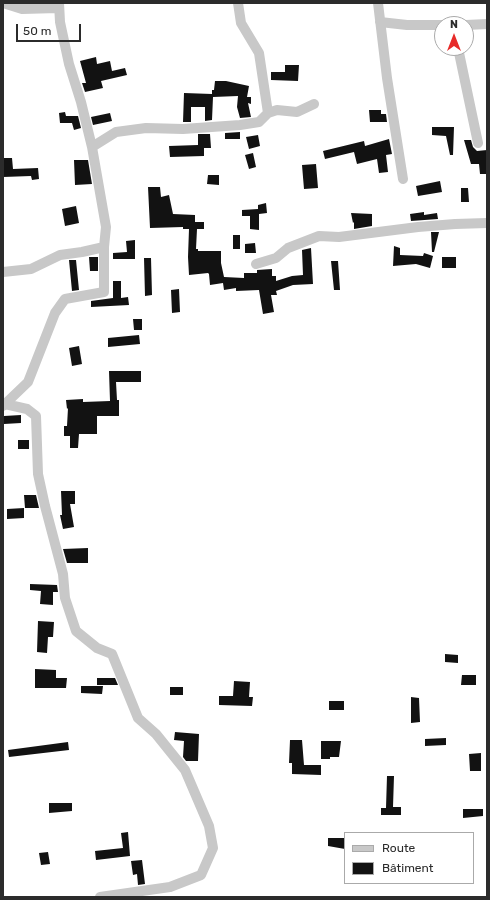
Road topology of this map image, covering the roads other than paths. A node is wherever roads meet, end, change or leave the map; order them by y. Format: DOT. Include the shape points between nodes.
graph roads {
  1 [pos="3,3"];
  2 [pos="238,3"];
  3 [pos="378,3"];
  4 [pos="59,6"];
  5 [pos="380,22"];
  6 [pos="487,24"];
  7 [pos="474,25"];
  8 [pos="434,26"];
  9 [pos="460,56"];
  10 [pos="314,104"];
  11 [pos="268,113"];
  12 [pos="478,142"];
  13 [pos="92,147"];
  14 [pos="404,179"];
  15 [pos="487,223"];
  16 [pos="104,247"];
  17 [pos="256,264"];
  18 [pos="3,272"];
  19 [pos="4,405"];
  20 [pos="100,897"];
  1 -- 4 [label="street" via="22,9"];
  2 -- 11 [label="street" via="241,23 259,53"];
  3 -- 5 [label="street"];
  4 -- 13 [label="street" via="69,64"];
  5 -- 8 [label="street"];
  5 -- 14 [label="street"];
  6 -- 7 [label="street"];
  9 -- 12 [label="street"];
  10 -- 11 [label="street" via="297,112 277,110"];
  11 -- 13 [label="street" via="259,122 240,125 183,129 146,128 116,132"];
  13 -- 16 [label="street" via="106,227"];
  15 -- 17 [label="street" via="418,227 339,237 319,236 288,248 276,258"];
  16 -- 18 [label="street" via="60,255 31,269"];
  16 -- 19 [label="street" via="104,292 65,299 55,313 28,382"];
  19 -- 20 [label="street" via="27,409 36,416 38,474 63,574 65,598 76,632 97,648 112,654 138,718 156,734 185,770 209,826 213,848 201,875 170,887"];
}
